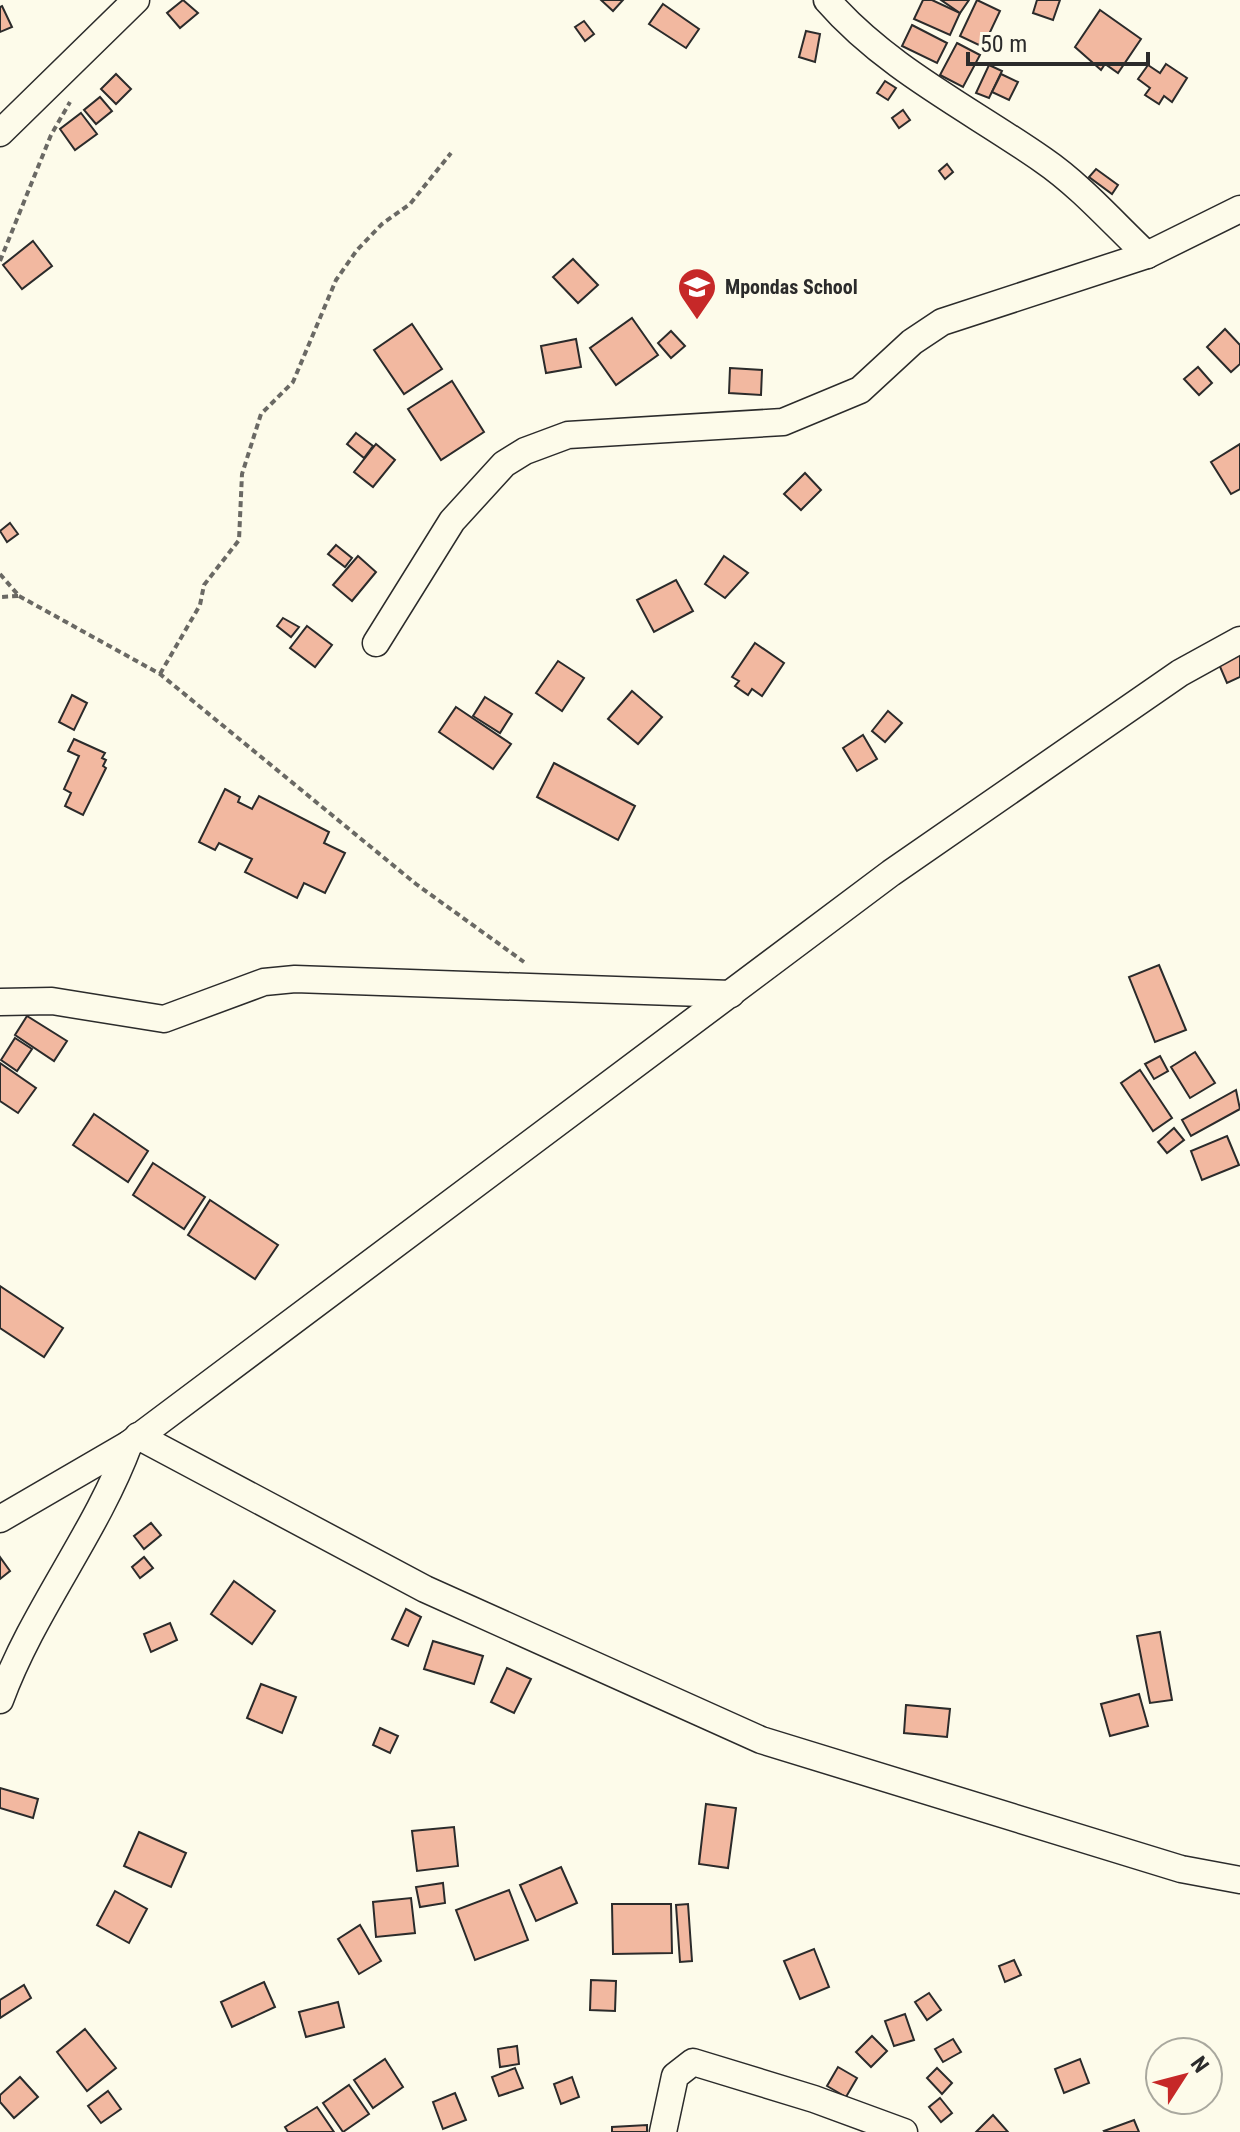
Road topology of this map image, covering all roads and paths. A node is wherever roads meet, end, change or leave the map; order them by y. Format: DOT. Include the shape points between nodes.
graph roads {
  1 [pos="136,0"];
  2 [pos="827,0"];
  3 [pos="76,93"];
  4 [pos="0,133"];
  5 [pos="451,153"];
  6 [pos="1240,209"];
  7 [pos="1147,255"];
  8 [pos="0,261"];
  9 [pos="0,574"];
  10 [pos="19,596"];
  11 [pos="0,597"];
  12 [pos="1240,640"];
  13 [pos="376,643"];
  14 [pos="160,674"];
  15 [pos="560,988"];
  16 [pos="731,994"];
  17 [pos="0,1002"];
  18 [pos="133,1440"];
  19 [pos="0,1519"];
  20 [pos="0,1700"];
  21 [pos="1240,1880"];
  22 [pos="663,2132"];
  23 [pos="904,2132"];
  1 -- 4 [label="street"];
  2 -- 7 [label="street" via="920,80 1046,162"];
  3 -- 8 [label="path" via="51,135"];
  5 -- 14 [label="path" via="410,204 357,250 336,280 293,382 261,414 242,474 239,540 204,585 200,605"];
  6 -- 7 [label="street"];
  7 -- 13 [label="street" via="942,322 860,390 783,422 568,435 525,451 504,464 452,521"];
  9 -- 10 [label="path"];
  10 -- 11 [label="path"];
  10 -- 14 [label="path"];
  12 -- 16 [label="street" via="1180,673 891,873"];
  14 -- 15 [label="path" via="416,884"];
  15 -- 16 [label="street"];
  15 -- 17 [label="street" via="295,979 264,982 164,1019 52,1001"];
  16 -- 18 [label="street"];
  18 -- 19 [label="street"];
  18 -- 20 [label="street"];
  18 -- 21 [label="street" via="425,1589 761,1740 1181,1869"];
  22 -- 23 [label="street" via="675,2076 693,2062"];
}
